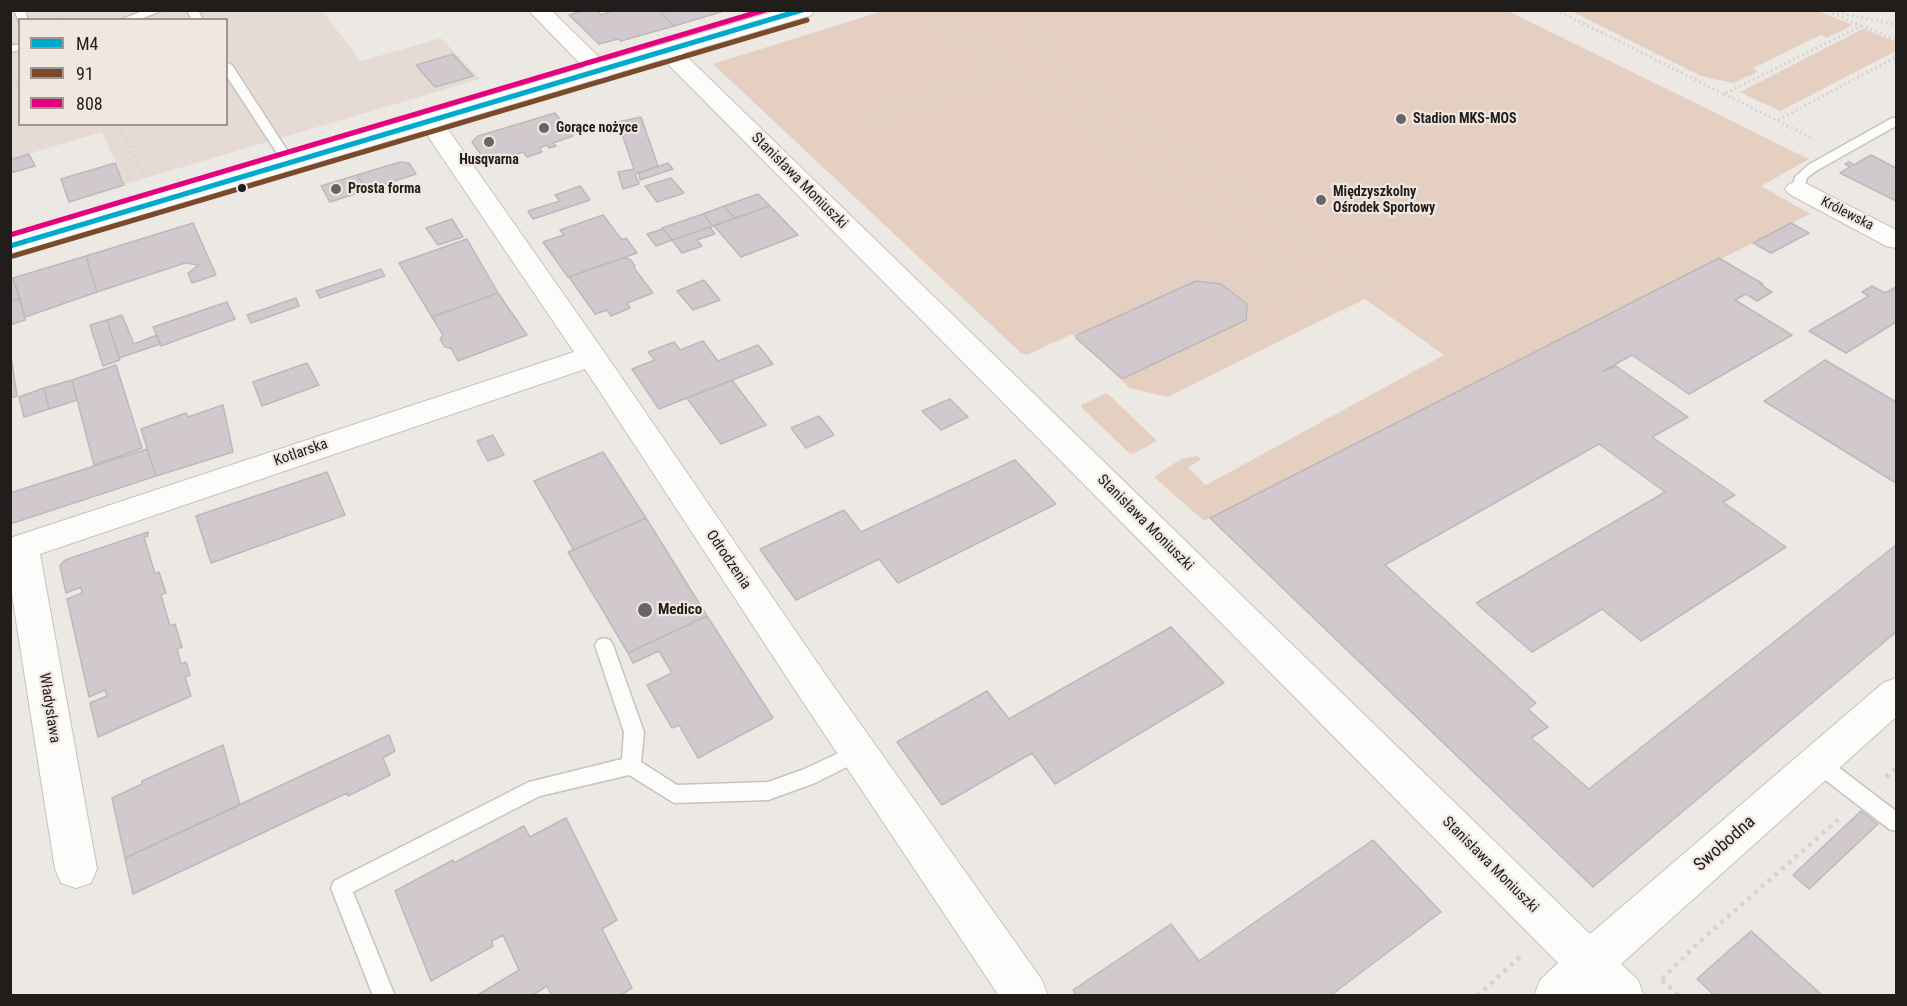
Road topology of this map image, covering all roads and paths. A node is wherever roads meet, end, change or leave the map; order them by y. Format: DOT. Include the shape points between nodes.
graph roads {
  1 [pos="159,10"];
  2 [pos="538,10"];
  3 [pos="804,10"];
  4 [pos="1034,10"];
  5 [pos="1556,10"];
  6 [pos="1827,10"];
  7 [pos="132,18"];
  8 [pos="942,21"];
  9 [pos="1861,26"];
  10 [pos="1896,26"];
  11 [pos="1896,40"];
  12 [pos="668,51"];
  13 [pos="1896,57"];
  14 [pos="228,68"];
  15 [pos="1013,70"];
  16 [pos="10,71"];
  17 [pos="601,72"];
  18 [pos="18,88"];
  19 [pos="1724,94"];
  20 [pos="867,118"];
  21 [pos="1777,120"];
  22 [pos="1896,121"];
  23 [pos="431,123"];
  24 [pos="119,126"];
  25 [pos="1840,153"];
  26 [pos="290,164"];
  27 [pos="149,185"];
  28 [pos="1798,189"];
  29 [pos="1896,240"];
  30 [pos="10,246"];
  31 [pos="1291,268"];
  32 [pos="1243,291"];
  33 [pos="1253,299"];
  34 [pos="1138,303"];
  35 [pos="1340,303"];
  36 [pos="1196,355"];
  37 [pos="592,356"];
  38 [pos="16,549"];
  39 [pos="604,645"];
  40 [pos="1896,694"];
  41 [pos="858,752"];
  42 [pos="1818,764"];
  43 [pos="631,766"];
  44 [pos="1896,768"];
  45 [pos="1863,797"];
  46 [pos="1896,822"];
  47 [pos="76,869"];
  48 [pos="1520,957"];
  49 [pos="1589,963"];
  50 [pos="1662,979"];
  51 [pos="384,996"];
  52 [pos="1026,996"];
  53 [pos="1477,996"];
  54 [pos="1556,996"];
  55 [pos="1622,996"];
  1 -- 7 [label="lane"];
  2 -- 17 [label="street"];
  3 -- 12 [label="street"];
  4 -- 35 [label="path" via="1034,29 1044,49 1071,79 1376,286"];
  5 -- 19 [label="path"];
  6 -- 9 [label="path"];
  6 -- 10 [label="path"];
  8 -- 15 [label="path"];
  9 -- 11 [label="path"];
  9 -- 19 [label="path"];
  12 -- 17 [label="street"];
  12 -- 49 [label="street, Stanisława Moniuszki"];
  13 -- 21 [label="path"];
  14 -- 26 [label="lane"];
  15 -- 20 [label="path"];
  15 -- 31 [label="path"];
  16 -- 18 [label="path"];
  17 -- 23 [label="street"];
  19 -- 21 [label="path"];
  21 -- 25 [label="path"];
  22 -- 25 [label="lane"];
  23 -- 26 [label="street"];
  23 -- 37 [label="street, Odrodzenia"];
  24 -- 27 [label="path"];
  25 -- 28 [label="lane" via="1801,177"];
  26 -- 30 [label="street"];
  28 -- 29 [label="street, Królewska"];
  31 -- 32 [label="path"];
  31 -- 35 [label="path"];
  32 -- 33 [label="path"];
  32 -- 34 [label="path" via="1231,282 1193,276"];
  33 -- 35 [label="path" via="1328,309"];
  33 -- 36 [label="path" via="1254,326"];
  37 -- 38 [label="street, Kotlarska"];
  37 -- 41 [label="street, Odrodzenia"];
  38 -- 47 [label="street, Władysława"];
  39 -- 43 [label="lane" via="634,732"];
  40 -- 42 [label="street, Swobodna"];
  41 -- 43 [label="lane" via="808,777 768,791 674,794"];
  41 -- 52 [label="street, Odrodzenia"];
  42 -- 45 [label="lane"];
  42 -- 49 [label="street, Swobodna"];
  43 -- 51 [label="lane" via="536,788 341,888"];
  44 -- 45 [label="path"];
  45 -- 46 [label="lane"];
  45 -- 50 [label="path"];
  48 -- 53 [label="path"];
  49 -- 54 [label="street, Swobodna"];
  49 -- 55 [label="street, Stanisława Moniuszki"];
}
